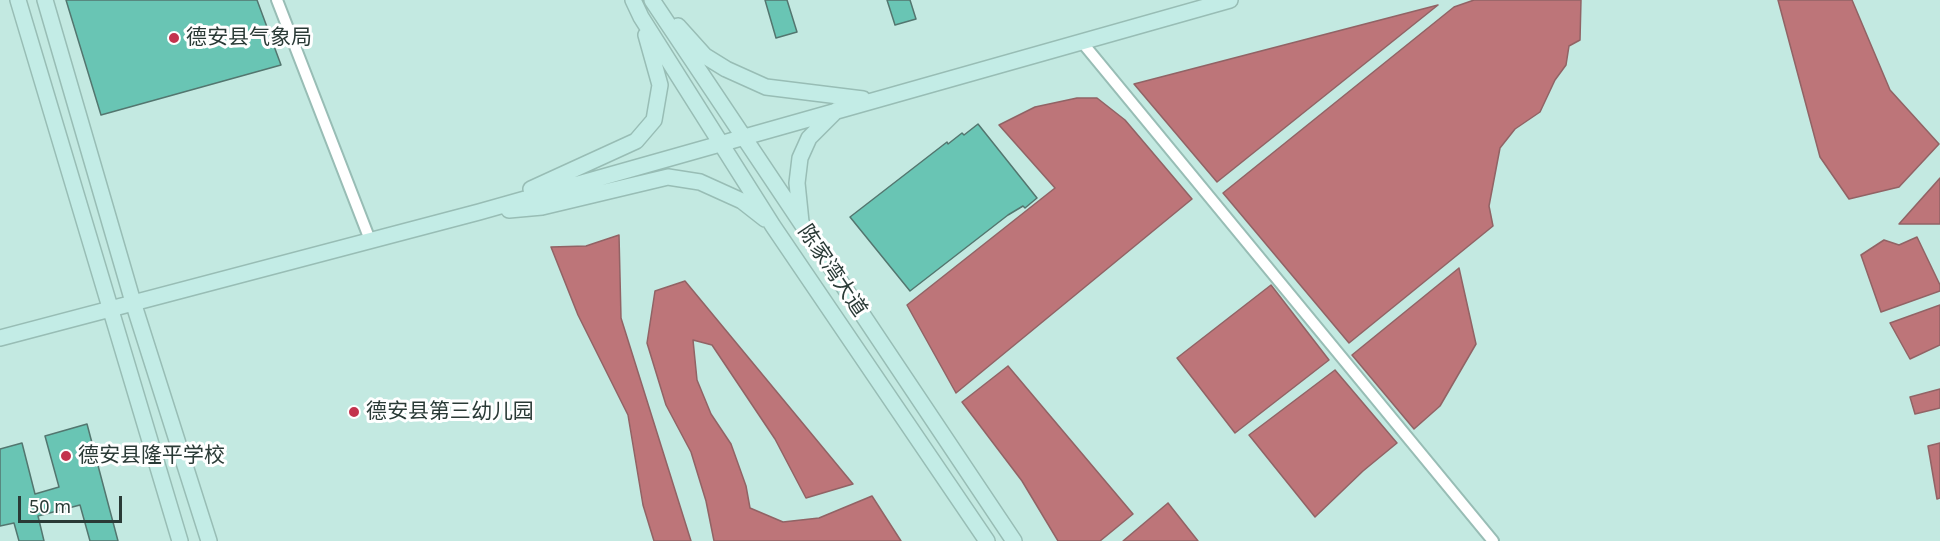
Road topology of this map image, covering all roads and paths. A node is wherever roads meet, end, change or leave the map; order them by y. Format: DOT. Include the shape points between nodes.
graph roads {
  1 [pos="18,0"];
  2 [pos="45,0"];
  3 [pos="277,0"];
  4 [pos="633,0"];
  5 [pos="653,0"];
  6 [pos="1230,0"];
  7 [pos="641,18"];
  8 [pos="1081,41"];
  9 [pos="872,100"];
  10 [pos="838,109"];
  11 [pos="741,136"];
  12 [pos="719,142"];
  13 [pos="479,212"];
  14 [pos="801,225"];
  15 [pos="773,226"];
  16 [pos="370,240"];
  17 [pos="133,302"];
  18 [pos="108,309"];
  19 [pos="0,338"];
  20 [pos="180,541"];
  21 [pos="208,541"];
  22 [pos="987,541"];
  23 [pos="1014,541"];
  24 [pos="1493,541"];
  1 -- 18 [label="main road"];
  2 -- 17 [label="main road"];
  3 -- 16 [label="street"];
  4 -- 7 [label="main road, 陈家湾大道"];
  5 -- 9 [label="main road" via="705,56 726,69 766,87"];
  5 -- 11 [label="main road, 陈家湾大道"];
  6 -- 8 [label="main road"];
  7 -- 12 [label="main road, 陈家湾大道"];
  7 -- 13 [label="main road" via="660,85 654,120 636,141"];
  8 -- 9 [label="main road"];
  8 -- 24 [label="street"];
  9 -- 10 [label="main road"];
  10 -- 11 [label="main road"];
  10 -- 14 [label="main road" via="809,138 801,158 797,183"];
  11 -- 12 [label="main road"];
  11 -- 14 [label="main road, 陈家湾大道"];
  12 -- 13 [label="main road"];
  12 -- 15 [label="main road, 陈家湾大道"];
  13 -- 15 [label="main road" via="542,207 668,177 700,182 742,201"];
  13 -- 16 [label="main road"];
  14 -- 23 [label="main road, 陈家湾大道"];
  15 -- 22 [label="main road, 陈家湾大道"];
  16 -- 17 [label="main road"];
  17 -- 18 [label="main road"];
  17 -- 21 [label="main road"];
  18 -- 19 [label="main road"];
  18 -- 20 [label="main road"];
}
